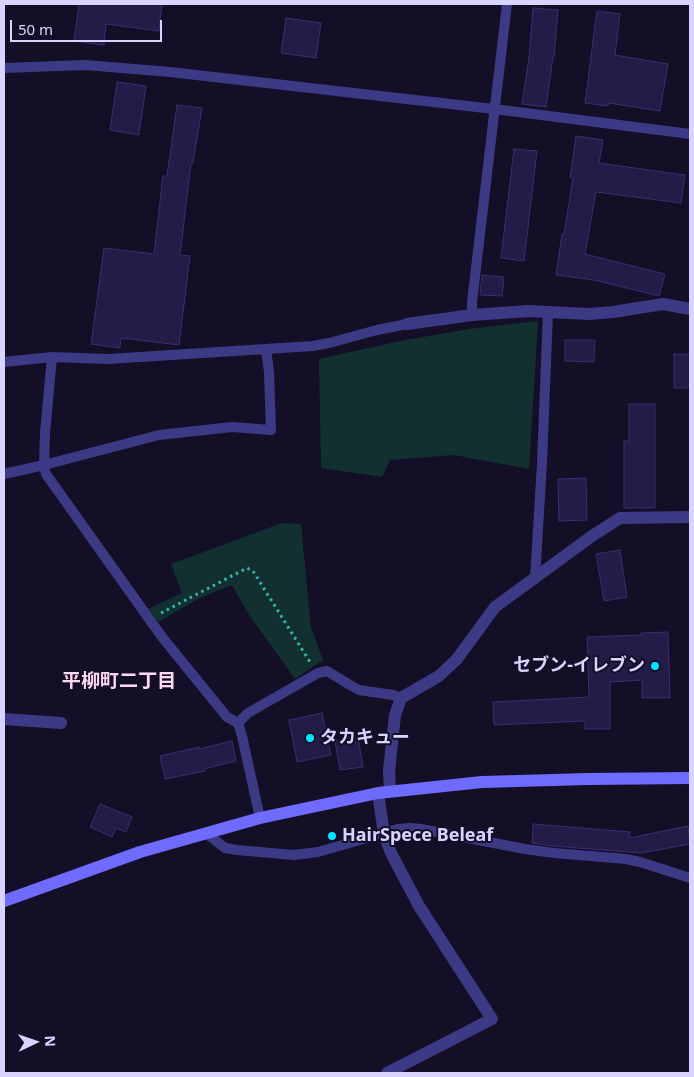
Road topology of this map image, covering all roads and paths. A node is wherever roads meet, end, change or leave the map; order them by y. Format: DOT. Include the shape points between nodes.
graph roads {
  1 [pos="507,4"];
  2 [pos="4,68"];
  3 [pos="494,109"];
  4 [pos="690,134"];
  5 [pos="690,309"];
  6 [pos="548,312"];
  7 [pos="472,315"];
  8 [pos="407,324"];
  9 [pos="266,349"];
  10 [pos="52,357"];
  11 [pos="4,362"];
  12 [pos="44,465"];
  13 [pos="4,474"];
  14 [pos="690,517"];
  15 [pos="535,579"];
  16 [pos="150,619"];
  17 [pos="318,673"];
  18 [pos="401,698"];
  19 [pos="4,719"];
  20 [pos="61,723"];
  21 [pos="238,724"];
  22 [pos="690,778"];
  23 [pos="384,792"];
  24 [pos="260,818"];
  25 [pos="206,833"];
  26 [pos="384,834"];
  27 [pos="690,878"];
  28 [pos="4,902"];
  29 [pos="387,1073"];
  1 -- 3 [label="lane"];
  2 -- 3 [label="lane" via="85,64"];
  3 -- 4 [label="lane"];
  3 -- 7 [label="lane"];
  5 -- 6 [label="street" via="663,304 589,314"];
  6 -- 7 [label="street"];
  6 -- 15 [label="lane"];
  7 -- 8 [label="street"];
  8 -- 9 [label="lane" via="329,343"];
  9 -- 10 [label="lane" via="108,359"];
  9 -- 12 [label="lane" via="271,430 232,427 158,435"];
  10 -- 11 [label="lane"];
  10 -- 12 [label="lane"];
  12 -- 13 [label="lane"];
  12 -- 16 [label="lane" via="46,474"];
  14 -- 15 [label="street" via="620,518"];
  15 -- 18 [label="street" via="495,607 457,659 439,676"];
  16 -- 17 [label="path" via="247,568 253,571"];
  16 -- 21 [label="lane" via="227,717"];
  17 -- 18 [label="lane" via="327,671 359,690"];
  17 -- 21 [label="lane" via="248,713"];
  18 -- 23 [label="street" via="395,715"];
  19 -- 20 [label="street"];
  21 -- 24 [label="lane"];
  22 -- 23 [label="street" via="482,782"];
  23 -- 24 [label="street"];
  23 -- 26 [label="street"];
  24 -- 25 [label="street"];
  25 -- 26 [label="lane" via="225,848 294,855 318,852"];
  25 -- 28 [label="street" via="140,852"];
  26 -- 27 [label="lane" via="421,829 525,849 626,859"];
  26 -- 29 [label="street" via="390,853 419,906 492,1020"];
}
